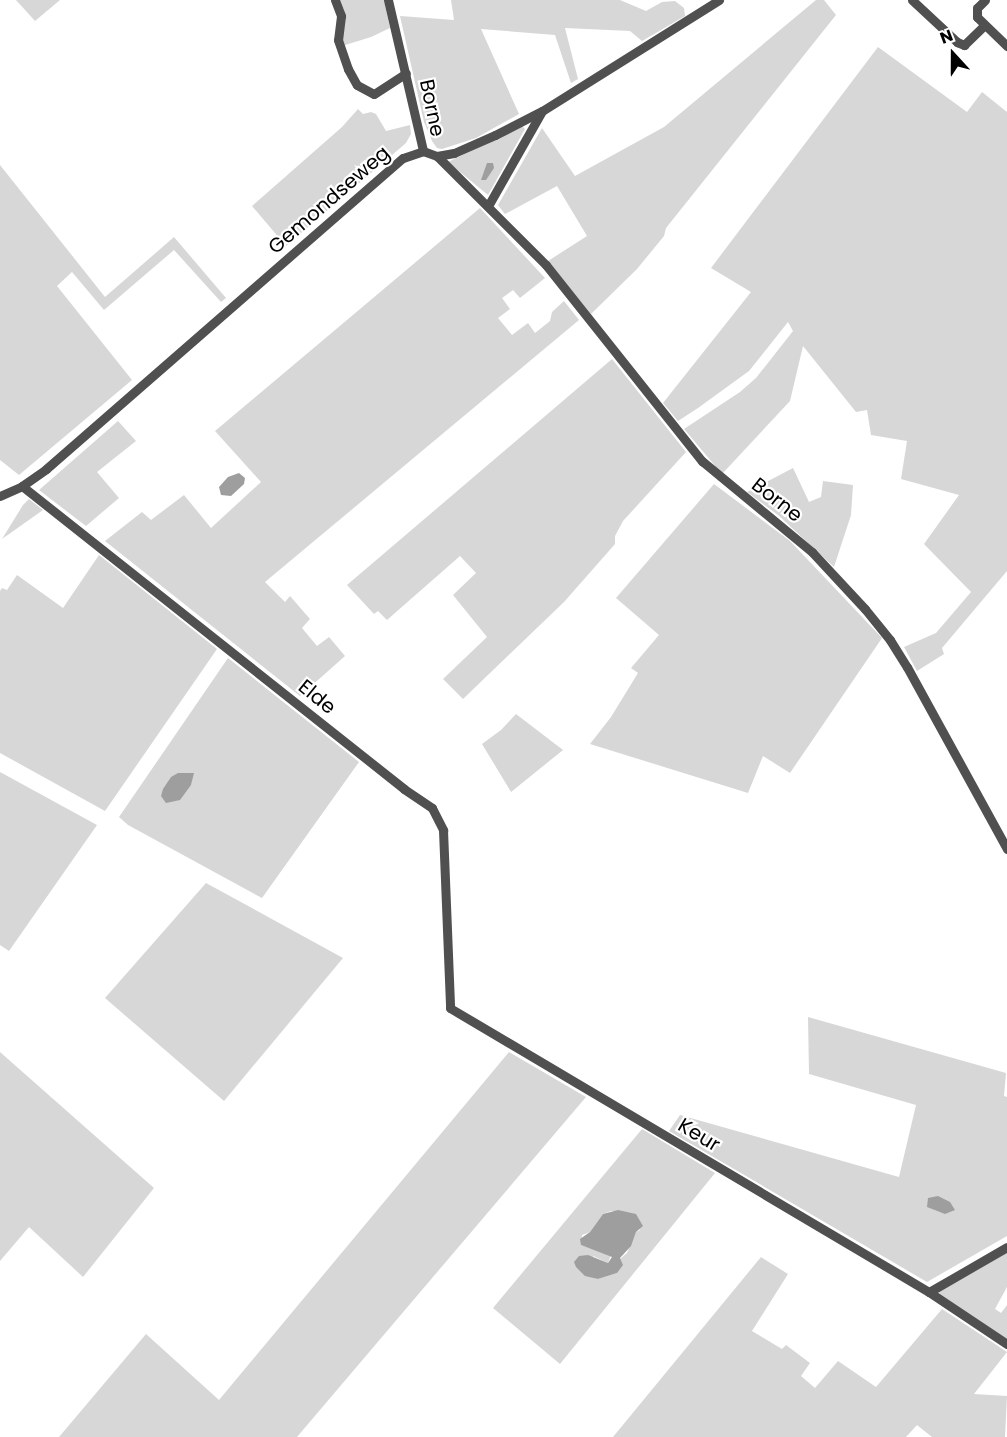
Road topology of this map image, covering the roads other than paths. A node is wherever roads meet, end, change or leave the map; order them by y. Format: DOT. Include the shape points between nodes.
graph roads {
  1 [pos="335,0"];
  2 [pos="388,0"];
  3 [pos="719,0"];
  4 [pos="985,0"];
  5 [pos="918,2"];
  6 [pos="984,26"];
  7 [pos="1007,46"];
  8 [pos="406,73"];
  9 [pos="542,111"];
  10 [pos="423,151"];
  11 [pos="437,156"];
  12 [pos="488,206"];
  13 [pos="22,486"];
  14 [pos="0,496"];
  15 [pos="1007,849"];
  16 [pos="450,1008"];
  17 [pos="1007,1246"];
  18 [pos="929,1292"];
  19 [pos="1007,1344"];
  1 -- 8 [label="street, Borne" via="341,16 339,40 357,86 374,94"];
  2 -- 8 [label="street, Borne"];
  3 -- 9 [label="street"];
  4 -- 6 [label="street" via="976,12"];
  5 -- 6 [label="street" via="964,45"];
  6 -- 7 [label="street"];
  8 -- 10 [label="street, Borne"];
  9 -- 11 [label="street" via="463,149"];
  9 -- 12 [label="street"];
  10 -- 11 [label="street"];
  10 -- 13 [label="street, Gemondseweg" via="397,163"];
  11 -- 12 [label="street, Borne"];
  12 -- 15 [label="street, Borne" via="546,265 702,461 812,552 884,633 907,667"];
  13 -- 14 [label="street, Gemondseweg"];
  13 -- 16 [label="street, Elde" via="432,808 443,830"];
  16 -- 18 [label="street, Keur"];
  17 -- 18 [label="street"];
  18 -- 19 [label="street, Keur"];
}
